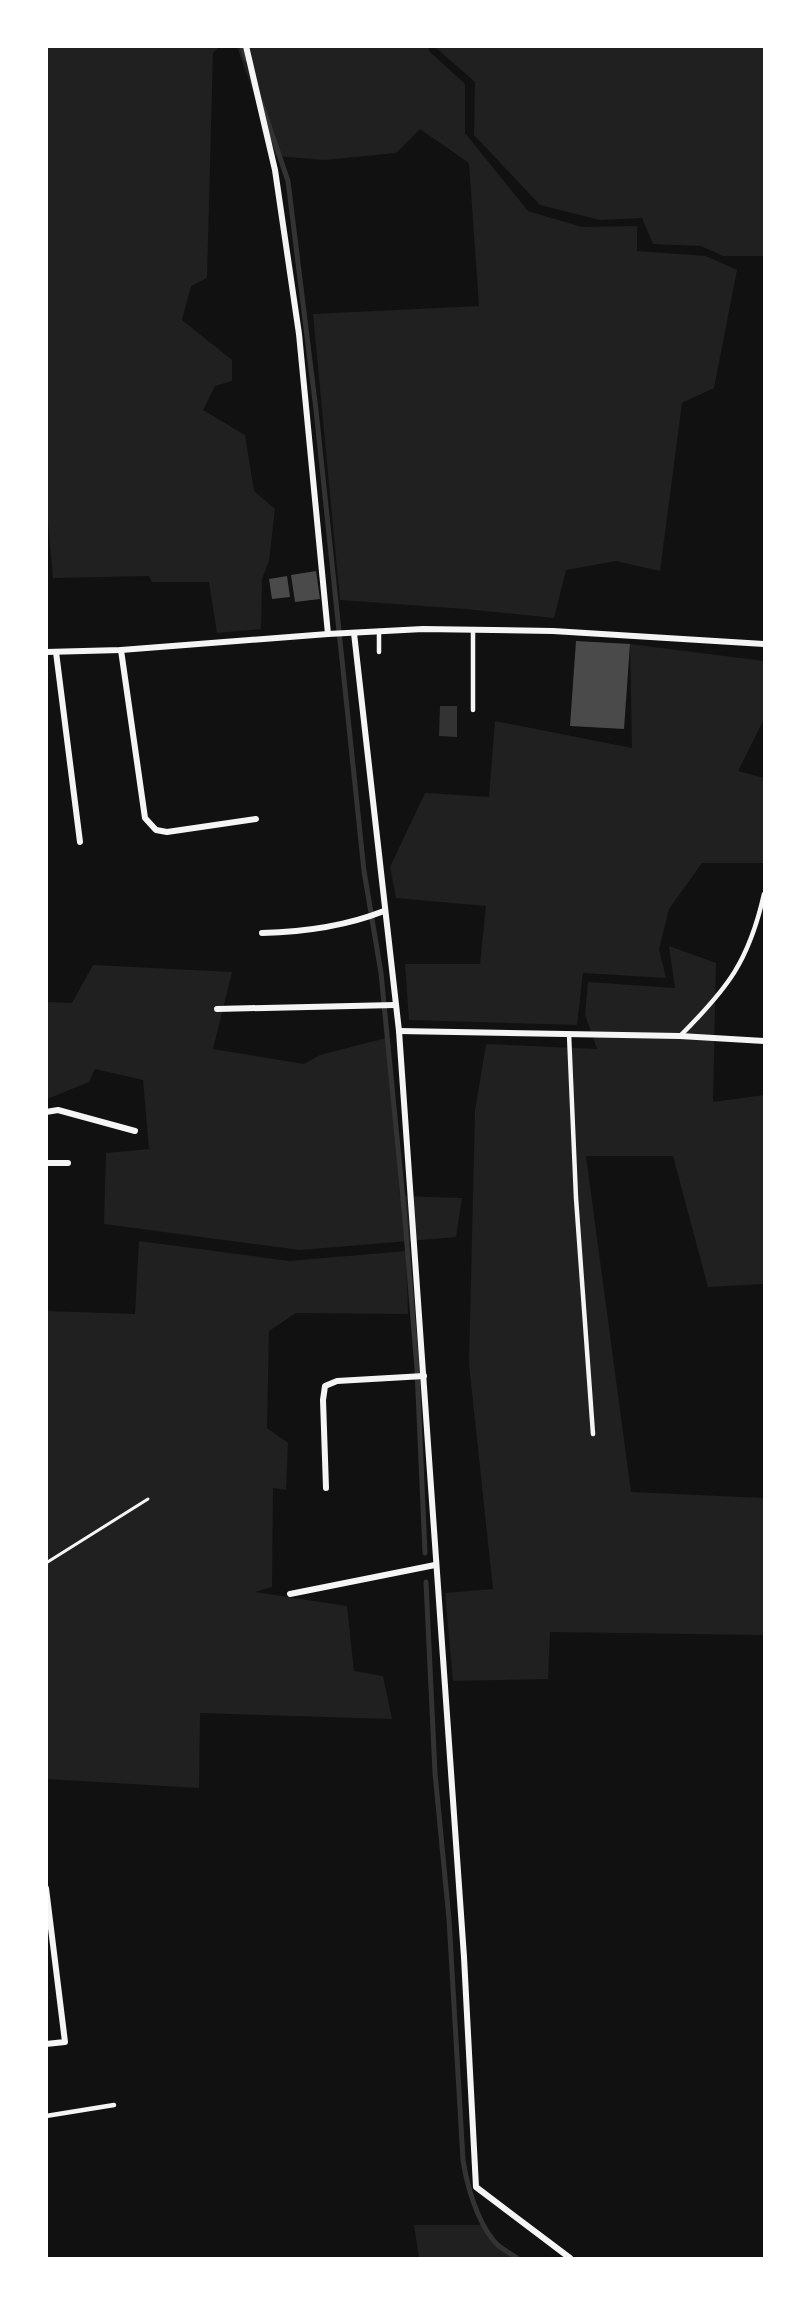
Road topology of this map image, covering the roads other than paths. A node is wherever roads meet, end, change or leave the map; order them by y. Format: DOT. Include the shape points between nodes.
graph roads {
  1 [pos="246,46"];
  2 [pos="473,630"];
  3 [pos="379,631"];
  4 [pos="327,633"];
  5 [pos="354,633"];
  6 [pos="765,644"];
  7 [pos="121,650"];
  8 [pos="46,652"];
  9 [pos="56,652"];
  10 [pos="379,652"];
  11 [pos="473,710"];
  12 [pos="256,819"];
  13 [pos="80,842"];
  14 [pos="765,894"];
  15 [pos="384,911"];
  16 [pos="262,933"];
  17 [pos="395,1005"];
  18 [pos="217,1009"];
  19 [pos="399,1031"];
  20 [pos="569,1034"];
  21 [pos="680,1036"];
  22 [pos="765,1041"];
  23 [pos="46,1112"];
  24 [pos="135,1131"];
  25 [pos="68,1162"];
  26 [pos="46,1163"];
  27 [pos="424,1376"];
  28 [pos="593,1434"];
  29 [pos="326,1488"];
  30 [pos="435,1565"];
  31 [pos="290,1593"];
  32 [pos="46,1888"];
  33 [pos="46,2044"];
  34 [pos="114,2105"];
  35 [pos="46,2116"];
  36 [pos="570,2259"];
  1 -- 4 [label="street" via="275,170 299,334"];
  2 -- 3 [label="street"];
  2 -- 6 [label="street" via="563,631"];
  2 -- 11 [label="lane"];
  3 -- 5 [label="street"];
  3 -- 10 [label="lane"];
  4 -- 5 [label="street"];
  4 -- 7 [label="street"];
  5 -- 15 [label="street"];
  7 -- 9 [label="street"];
  7 -- 12 [label="street" via="146,818 156,830 167,832"];
  8 -- 9 [label="street"];
  9 -- 13 [label="street"];
  14 -- 21 [label="lane" via="746,954 709,1007"];
  15 -- 16 [label="street" via="363,920 330,926"];
  15 -- 17 [label="street"];
  17 -- 18 [label="street"];
  17 -- 19 [label="street"];
  19 -- 20 [label="street"];
  19 -- 27 [label="street"];
  20 -- 21 [label="street"];
  20 -- 28 [label="lane"];
  21 -- 22 [label="street"];
  23 -- 24 [label="street" via="58,1110"];
  25 -- 26 [label="street"];
  27 -- 29 [label="street" via="337,1381 325,1386"];
  27 -- 30 [label="street"];
  30 -- 31 [label="street"];
  30 -- 36 [label="street" via="464,1957 476,2187"];
  32 -- 33 [label="street" via="65,2042"];
  34 -- 35 [label="lane"];
}
